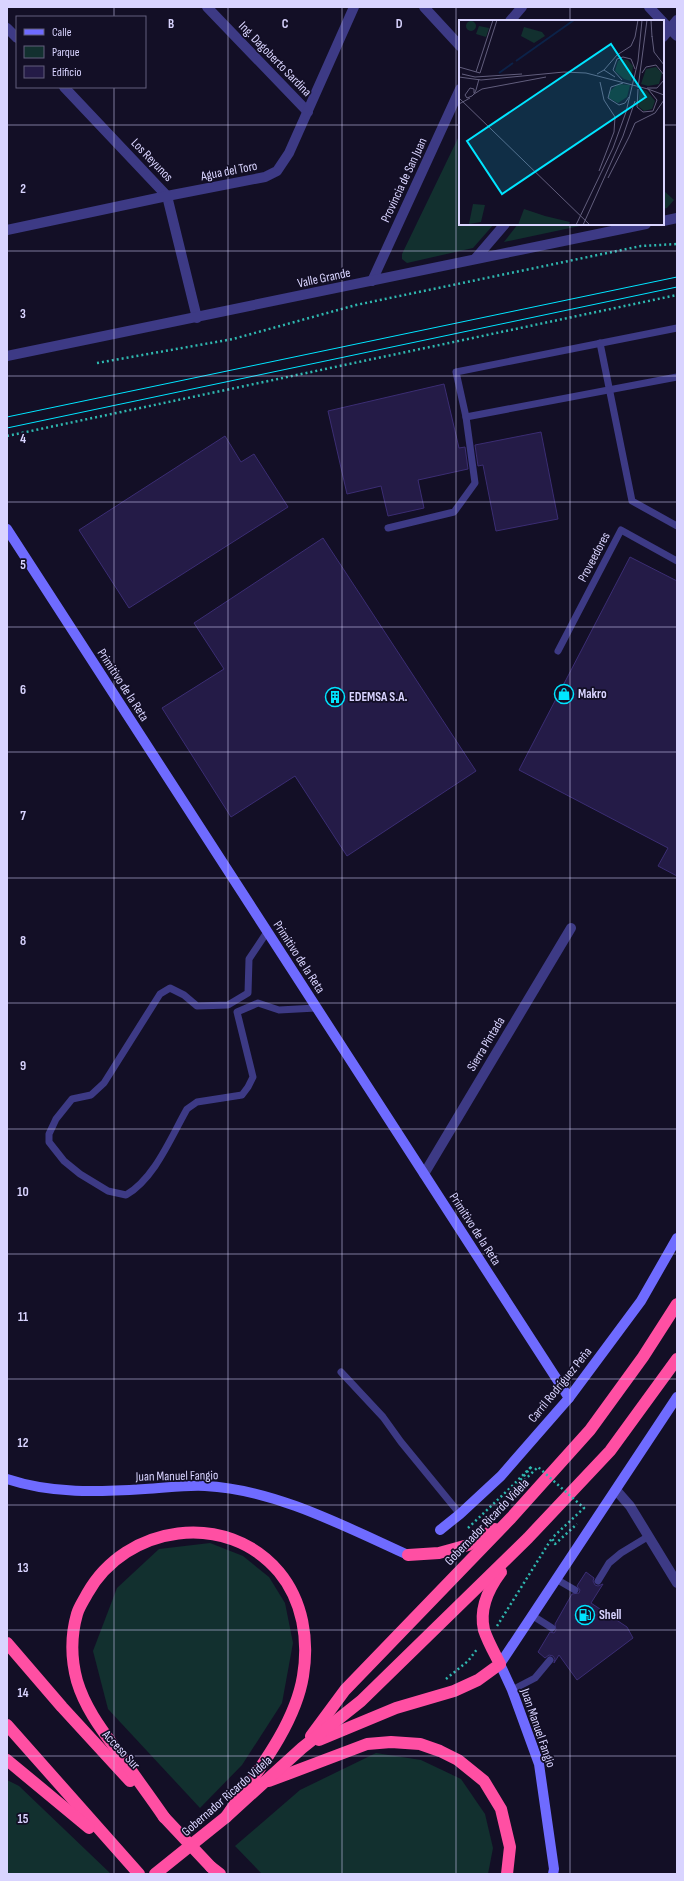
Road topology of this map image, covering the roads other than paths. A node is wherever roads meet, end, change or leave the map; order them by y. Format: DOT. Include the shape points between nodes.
graph roads {
  1 [pos="207,7"];
  2 [pos="354,7"];
  3 [pos="424,7"];
  4 [pos="522,7"];
  5 [pos="649,7"];
  6 [pos="511,20"];
  7 [pos="660,20"];
  8 [pos="677,20"];
  9 [pos="7,28"];
  10 [pos="667,29"];
  11 [pos="16,37"];
  12 [pos="459,45"];
  13 [pos="65,88"];
  14 [pos="459,91"];
  15 [pos="308,112"];
  16 [pos="167,196"];
  17 [pos="677,218"];
  18 [pos="664,221"];
  19 [pos="504,225"];
  20 [pos="641,225"];
  21 [pos="7,230"];
  22 [pos="475,259"];
  23 [pos="372,281"];
  24 [pos="197,318"];
  25 [pos="677,328"];
  26 [pos="600,344"];
  27 [pos="7,356"];
  28 [pos="677,377"];
  29 [pos="610,390"];
  30 [pos="466,417"];
  31 [pos="677,526"];
  32 [pos="388,528"];
  33 [pos="7,529"];
  34 [pos="677,561"];
  35 [pos="558,651"];
  36 [pos="571,928"];
  37 [pos="267,932"];
  38 [pos="316,1008"];
  39 [pos="424,1174"];
  40 [pos="677,1238"];
  41 [pos="677,1304"];
  42 [pos="677,1359"];
  43 [pos="341,1372"];
  44 [pos="677,1397"];
  45 [pos="569,1398"];
  46 [pos="7,1479"];
  47 [pos="616,1490"];
  48 [pos="460,1514"];
  49 [pos="511,1518"];
  50 [pos="440,1530"];
  51 [pos="649,1536"];
  52 [pos="528,1538"];
  53 [pos="408,1555"];
  54 [pos="556,1579"];
  55 [pos="598,1581"];
  56 [pos="677,1583"];
  57 [pos="575,1590"];
  58 [pos="533,1616"];
  59 [pos="552,1628"];
  60 [pos="7,1643"];
  61 [pos="550,1660"];
  62 [pos="500,1664"];
  63 [pos="512,1690"];
  64 [pos="7,1725"];
  65 [pos="302,1748"];
  66 [pos="7,1760"];
  67 [pos="262,1784"];
  68 [pos="164,1817"];
  69 [pos="226,1817"];
  70 [pos="120,1854"];
  71 [pos="217,1872"];
  72 [pos="139,1874"];
  73 [pos="155,1874"];
  74 [pos="507,1874"];
  75 [pos="553,1874"];
  1 -- 15 [label="street, Ing. Dagoberto Sardina"];
  2 -- 15 [label="street, Agua del Toro"];
  3 -- 12 [label="street"];
  4 -- 6 [label="street"];
  5 -- 7 [label="street"];
  8 -- 10 [label="street"];
  9 -- 11 [label="street"];
  13 -- 16 [label="street, Los Reyunos"];
  14 -- 23 [label="street, Provincia de San Juan"];
  15 -- 16 [label="street, Agua del Toro" via="283,165 271,175"];
  16 -- 21 [label="street, Agua del Toro"];
  16 -- 24 [label="street, Los Reyunos"];
  17 -- 18 [label="street"];
  19 -- 22 [label="street"];
  20 -- 22 [label="street, Valle Grande"];
  22 -- 23 [label="street, Valle Grande"];
  23 -- 24 [label="street, Valle Grande"];
  24 -- 27 [label="street, Valle Grande"];
  25 -- 26 [label="lane"];
  26 -- 29 [label="lane"];
  26 -- 30 [label="lane" via="456,372"];
  28 -- 29 [label="lane"];
  29 -- 30 [label="lane"];
  29 -- 31 [label="lane" via="632,501"];
  30 -- 32 [label="lane" via="476,483 454,512"];
  33 -- 37 [label="street, Primitivo de la Reta"];
  34 -- 35 [label="lane, Proveedores" via="621,530"];
  36 -- 39 [label="street, Sierra Pintada"];
  37 -- 38 [label="street, Primitivo de la Reta"];
  37 -- 38 [label="lane" via="249,959 248,993 228,1005 197,1006 170,988 160,994 104,1083 91,1095 72,1099 56,1118 49,1134 49,1142 64,1161 80,1174 108,1191 126,1195 136,1189 150,1173 187,1109 197,1102 242,1095 248,1087 253,1077 237,1012 258,1003 278,1010"];
  38 -- 39 [label="street, Primitivo de la Reta"];
  39 -- 45 [label="street, Primitivo de la Reta"];
  40 -- 45 [label="street, Carril Rodríguez Peña" via="641,1301"];
  41 -- 49 [label="highway, Gobernador Ricardo Videla" via="643,1358 600,1418"];
  42 -- 52 [label="highway, Gobernador Ricardo Videla" via="610,1450"];
  43 -- 48 [label="lane" via="383,1417"];
  44 -- 47 [label="street"];
  45 -- 48 [label="street, Carril Rodríguez Peña" via="501,1476"];
  46 -- 53 [label="street, Juan Manuel Fangio" via="39,1487 87,1492 185,1486 227,1489 295,1506"];
  47 -- 51 [label="street" via="630,1506"];
  47 -- 54 [label="street"];
  48 -- 50 [label="street, Carril Rodríguez Peña"];
  49 -- 53 [label="highway" via="468,1545 439,1553"];
  49 -- 65 [label="highway, Gobernador Ricardo Videla" via="345,1690"];
  51 -- 55 [label="lane" via="609,1563"];
  51 -- 56 [label="street"];
  52 -- 62 [label="highway" via="493,1582 483,1608 484,1630"];
  52 -- 65 [label="highway, Gobernador Ricardo Videla" via="361,1701"];
  54 -- 57 [label="lane"];
  54 -- 58 [label="street"];
  58 -- 59 [label="lane"];
  58 -- 62 [label="street"];
  60 -- 68 [label="highway, Acceso Sur" via="62,1707"];
  61 -- 63 [label="lane" via="535,1678"];
  62 -- 63 [label="street, Juan Manuel Fangio"];
  62 -- 65 [label="highway" via="478,1680 454,1691 382,1713"];
  63 -- 75 [label="street, Juan Manuel Fangio" via="539,1764"];
  64 -- 70 [label="highway"];
  65 -- 67 [label="highway, Gobernador Ricardo Videla"];
  66 -- 70 [label="highway"];
  67 -- 69 [label="highway, Gobernador Ricardo Videla"];
  67 -- 74 [label="highway" via="367,1744 420,1744 458,1760 484,1781 502,1809 510,1847"];
  68 -- 69 [label="highway" via="89,1712 77,1681 72,1649 77,1613 93,1584 107,1567 131,1548 149,1539 191,1532 215,1535 238,1542 262,1556 280,1573 295,1598 304,1627 303,1677 291,1712 281,1736"];
  68 -- 71 [label="highway, Acceso Sur, bridge"];
  69 -- 73 [label="highway, Gobernador Ricardo Videla"];
  70 -- 72 [label="highway"];
}
